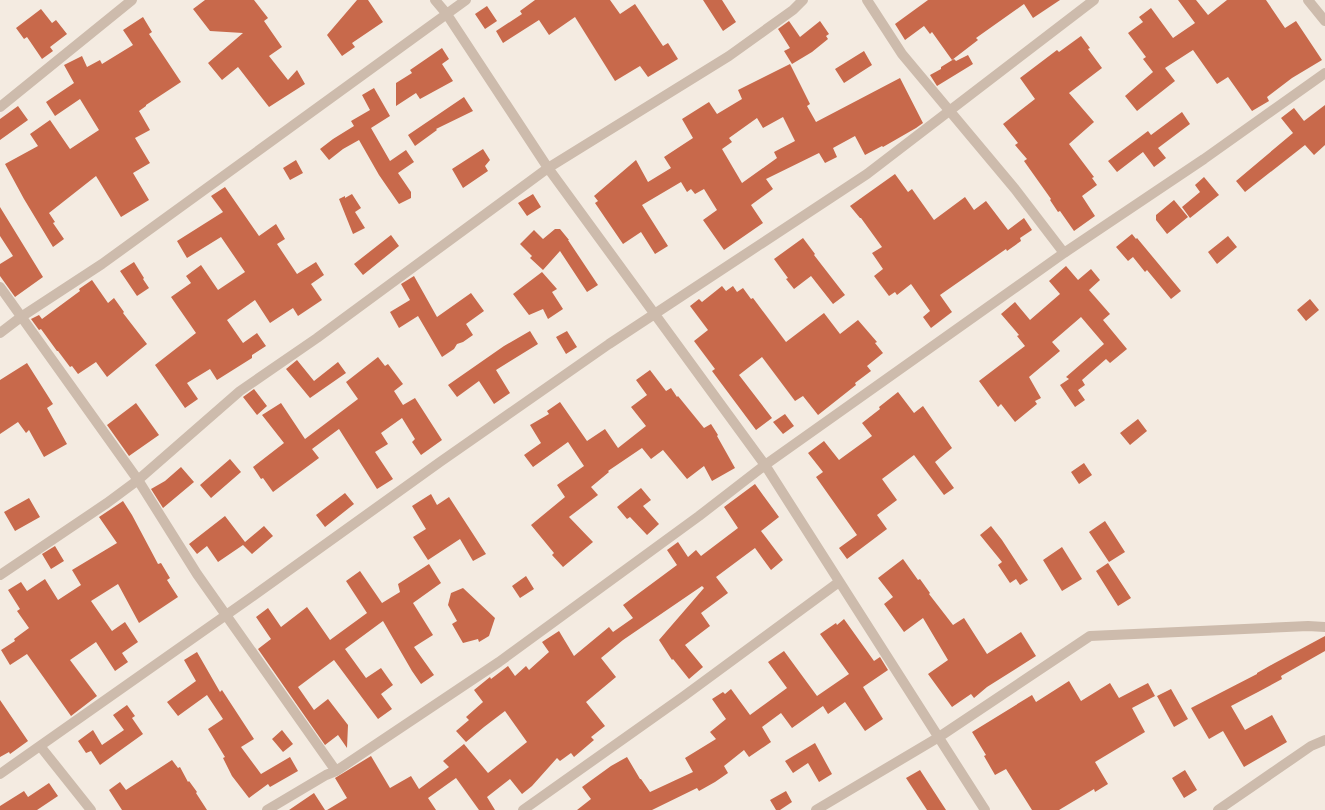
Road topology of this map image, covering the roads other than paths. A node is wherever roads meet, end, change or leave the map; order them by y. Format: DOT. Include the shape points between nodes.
graph roads {
  1 [pos="132,0"];
  2 [pos="435,0"];
  3 [pos="466,0"];
  4 [pos="803,0"];
  5 [pos="867,0"];
  6 [pos="1094,0"];
  7 [pos="1308,0"];
  8 [pos="446,13"];
  9 [pos="1325,21"];
  10 [pos="1325,73"];
  11 [pos="0,107"];
  12 [pos="949,112"];
  13 [pos="548,168"];
  14 [pos="1064,253"];
  15 [pos="0,287"];
  16 [pos="656,314"];
  17 [pos="21,317"];
  18 [pos="0,333"];
  19 [pos="765,465"];
  20 [pos="138,480"];
  21 [pos="0,575"];
  22 [pos="839,582"];
  23 [pos="226,616"];
  24 [pos="1325,627"];
  25 [pos="939,737"];
  26 [pos="1325,740"];
  27 [pos="40,746"];
  28 [pos="336,771"];
  29 [pos="0,774"];
  30 [pos="92,810"];
  31 [pos="267,810"];
  32 [pos="523,810"];
  33 [pos="816,810"];
  34 [pos="985,810"];
  35 [pos="1218,810"];
  1 -- 11 [label="street"];
  2 -- 8 [label="street"];
  3 -- 8 [label="street"];
  4 -- 13 [label="street" via="729,56"];
  5 -- 12 [label="street" via="902,54"];
  6 -- 12 [label="street"];
  7 -- 9 [label="street"];
  8 -- 13 [label="street"];
  8 -- 17 [label="street" via="102,264"];
  10 -- 14 [label="street" via="1204,159"];
  12 -- 14 [label="street" via="1015,189"];
  12 -- 16 [label="street" via="867,174"];
  13 -- 16 [label="street"];
  13 -- 20 [label="street" via="317,338 240,391"];
  14 -- 19 [label="street"];
  15 -- 17 [label="street"];
  16 -- 19 [label="street"];
  16 -- 23 [label="street" via="446,458"];
  17 -- 18 [label="street"];
  17 -- 20 [label="street"];
  19 -- 22 [label="street"];
  19 -- 28 [label="street" via="499,662"];
  20 -- 21 [label="street"];
  20 -- 23 [label="street"];
  22 -- 25 [label="street"];
  22 -- 32 [label="street"];
  23 -- 27 [label="street"];
  23 -- 28 [label="street"];
  24 -- 25 [label="street" via="1090,636"];
  25 -- 33 [label="street"];
  25 -- 34 [label="street"];
  26 -- 35 [label="street" via="1311,746"];
  27 -- 29 [label="street"];
  27 -- 30 [label="street"];
  28 -- 31 [label="street"];
}
